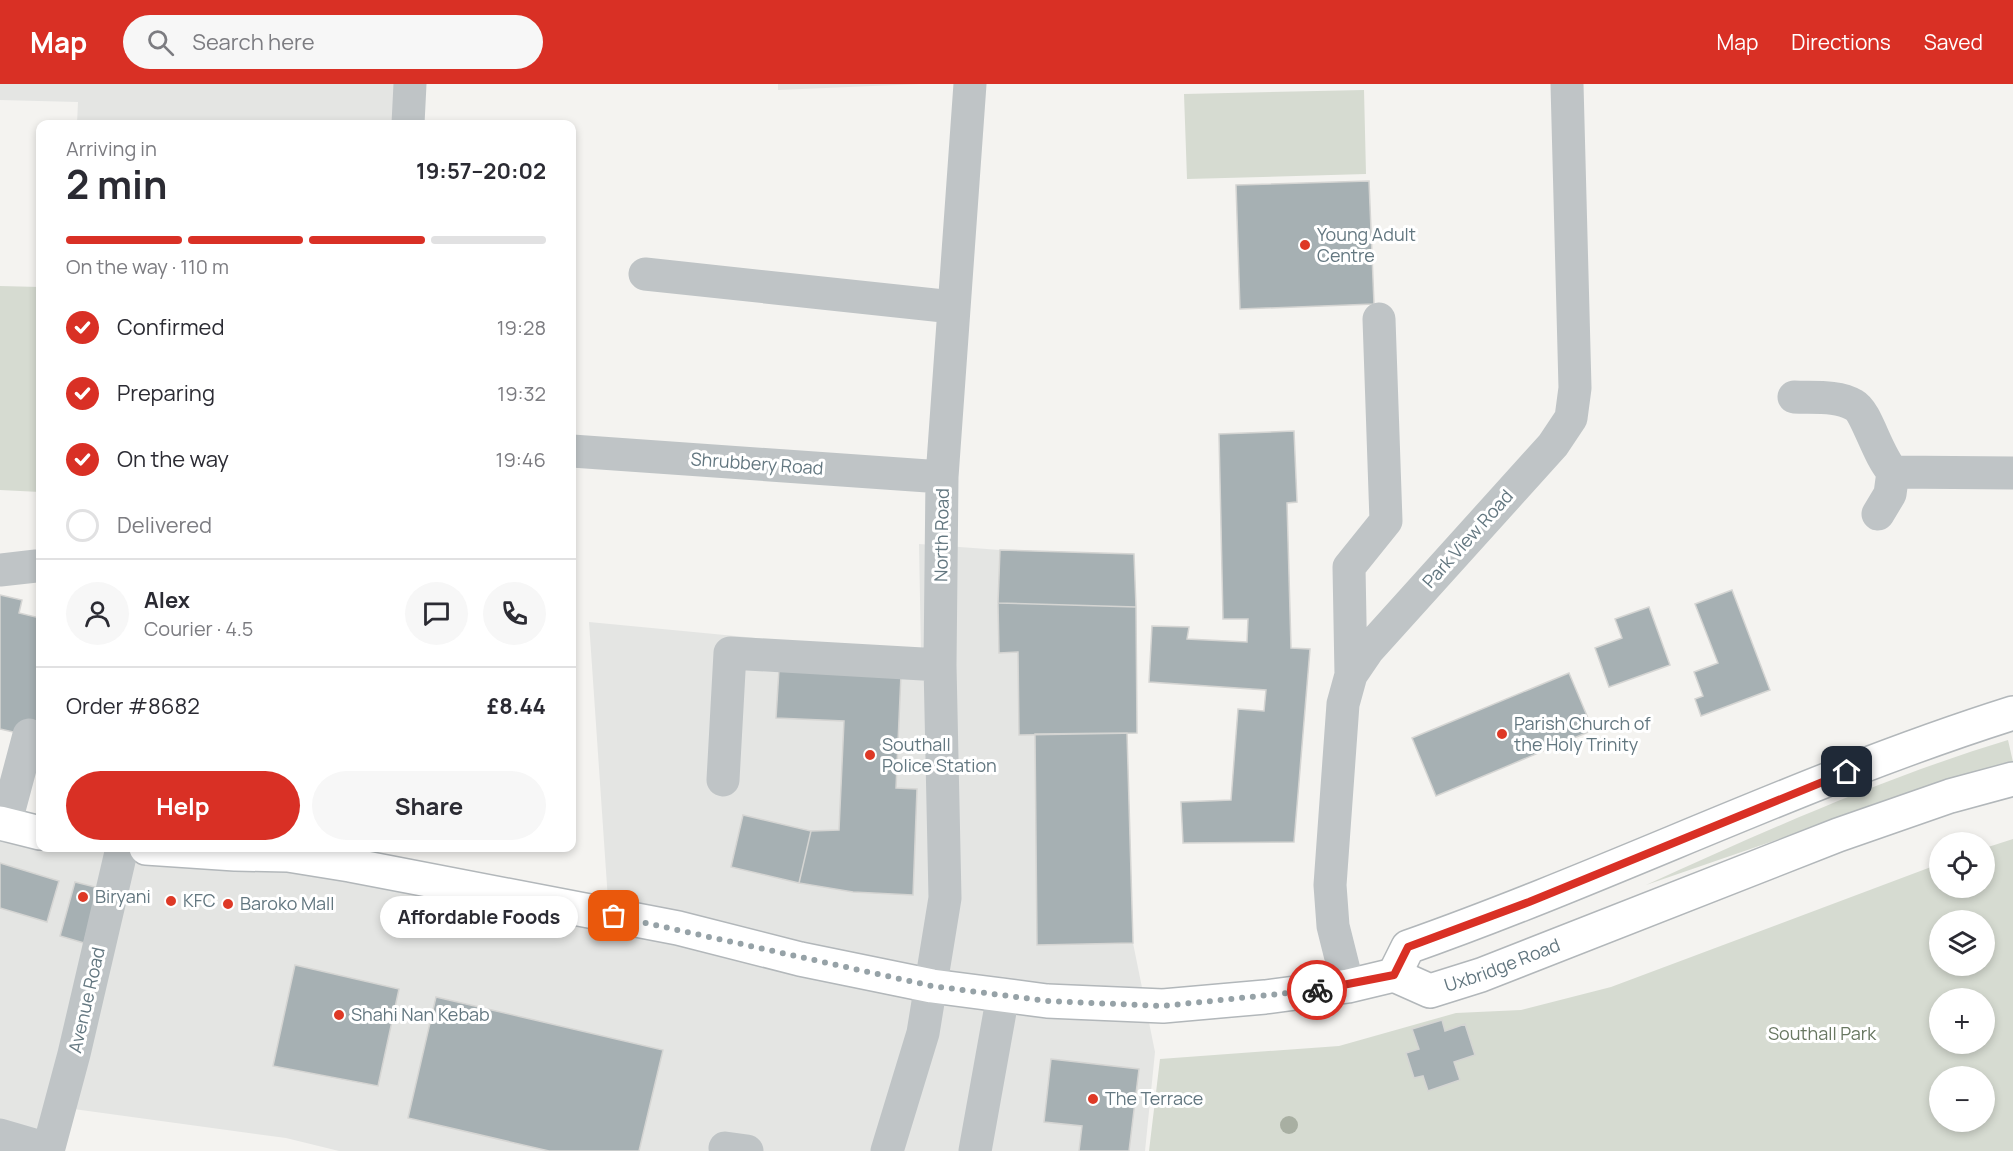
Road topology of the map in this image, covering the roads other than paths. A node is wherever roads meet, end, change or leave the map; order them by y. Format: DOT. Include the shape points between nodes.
graph roads {
  1 [pos="410,84"];
  2 [pos="970,84"];
  3 [pos="1568,84"];
  4 [pos="408,120"];
  5 [pos="645,274"];
  6 [pos="953,307"];
  7 [pos="1379,319"];
  8 [pos="1794,398"];
  9 [pos="576,451"];
  10 [pos="1893,472"];
  11 [pos="2013,472"];
  12 [pos="942,477"];
  13 [pos="1878,514"];
  14 [pos="36,566"];
  15 [pos="0,570"];
  16 [pos="940,665"];
  17 [pos="1351,675"];
  18 [pos="2013,713"];
  19 [pos="29,735"];
  20 [pos="2013,779"];
  21 [pos="723,780"];
  22 [pos="3,824"];
  23 [pos="36,832"];
  24 [pos="121,852"];
  25 [pos="205,852"];
  26 [pos="1394,975"];
  27 [pos="932,986"];
  28 [pos="1348,986"];
  29 [pos="1003,996"];
  30 [pos="0,1135"];
  31 [pos="48,1150"];
  32 [pos="887,1151"];
  33 [pos="975,1151"];
  1 -- 4 [label="street"];
  2 -- 6 [label="street, North Road"];
  3 -- 17 [label="street, Park View Road" via="1575,388 1570,418 1553,445 1368,650"];
  5 -- 6 [label="street"];
  6 -- 12 [label="street, North Road"];
  7 -- 17 [label="street" via="1386,521 1349,567"];
  8 -- 10 [label="street" via="1837,399 1855,405 1865,417 1883,461"];
  9 -- 12 [label="street, Shrubbery Road"];
  10 -- 11 [label="street"];
  10 -- 13 [label="street" via="1890,494"];
  12 -- 16 [label="street, North Road"];
  14 -- 15 [label="street"];
  16 -- 21 [label="street" via="730,653"];
  16 -- 27 [label="street, North Road" via="945,898"];
  17 -- 28 [label="street, Park View Road" via="1343,704 1330,885 1333,926"];
  18 -- 26 [label="main road" via="1908,748 1408,947"];
  19 -- 22 [label="street"];
  20 -- 26 [label="main road, Uxbridge Road" via="1950,796 1838,835 1430,992"];
  22 -- 23 [label="main road"];
  24 -- 31 [label="street, Avenue Road"];
  25 -- 27 [label="main road" via="288,855 350,865 678,928 800,959"];
  26 -- 28 [label="main road"];
  27 -- 29 [label="main road"];
  27 -- 32 [label="street, North Road" via="923,1033"];
  28 -- 29 [label="main road" via="1163,1006"];
  29 -- 33 [label="street"];
  30 -- 31 [label="street"];
}
